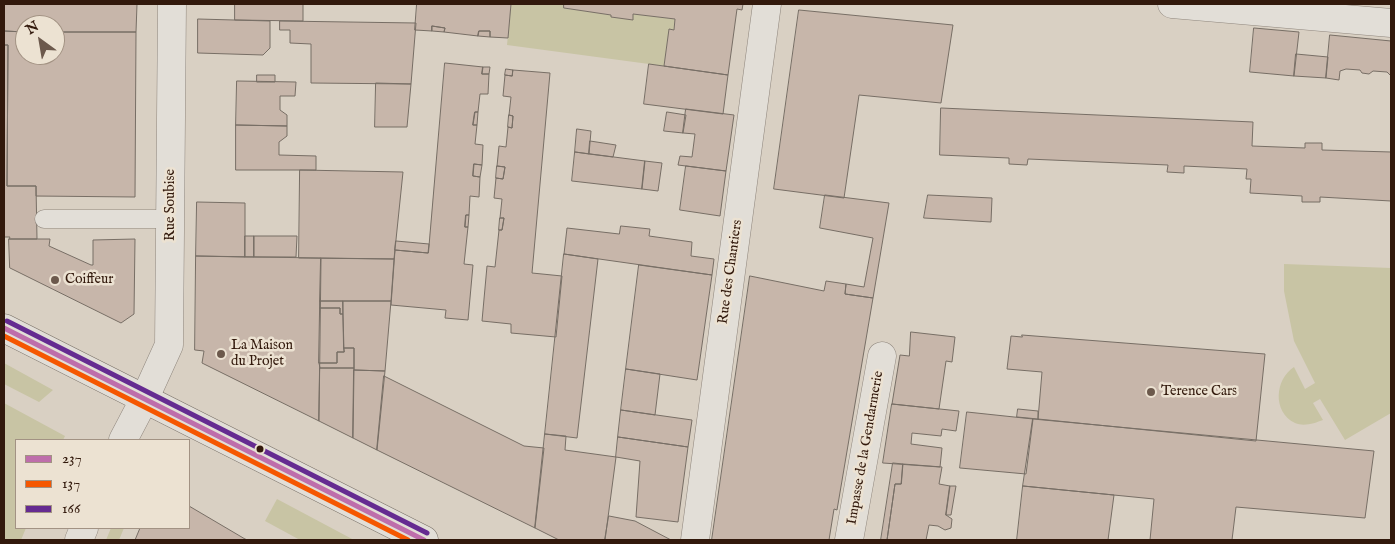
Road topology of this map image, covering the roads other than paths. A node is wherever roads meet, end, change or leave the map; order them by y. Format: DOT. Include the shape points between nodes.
graph roads {
  1 [pos="172,4"];
  2 [pos="767,4"];
  3 [pos="1172,4"];
  4 [pos="1391,23"];
  5 [pos="44,219"];
  6 [pos="170,219"];
  7 [pos="4,328"];
  8 [pos="882,356"];
  9 [pos="144,400"];
  10 [pos="124,439"];
  11 [pos="424,540"];
  12 [pos="695,540"];
  13 [pos="849,540"];
  1 -- 6 [label="street, Rue Soubise"];
  2 -- 12 [label="street, Rue des Chantiers"];
  3 -- 4 [label="street"];
  5 -- 6 [label="lane"];
  6 -- 9 [label="street, Rue Soubise" via="169,345"];
  7 -- 9 [label="street"];
  8 -- 13 [label="street, Impasse de la Gendarmerie"];
  9 -- 10 [label="street, Rue Soubise"];
  9 -- 11 [label="street"];
}
